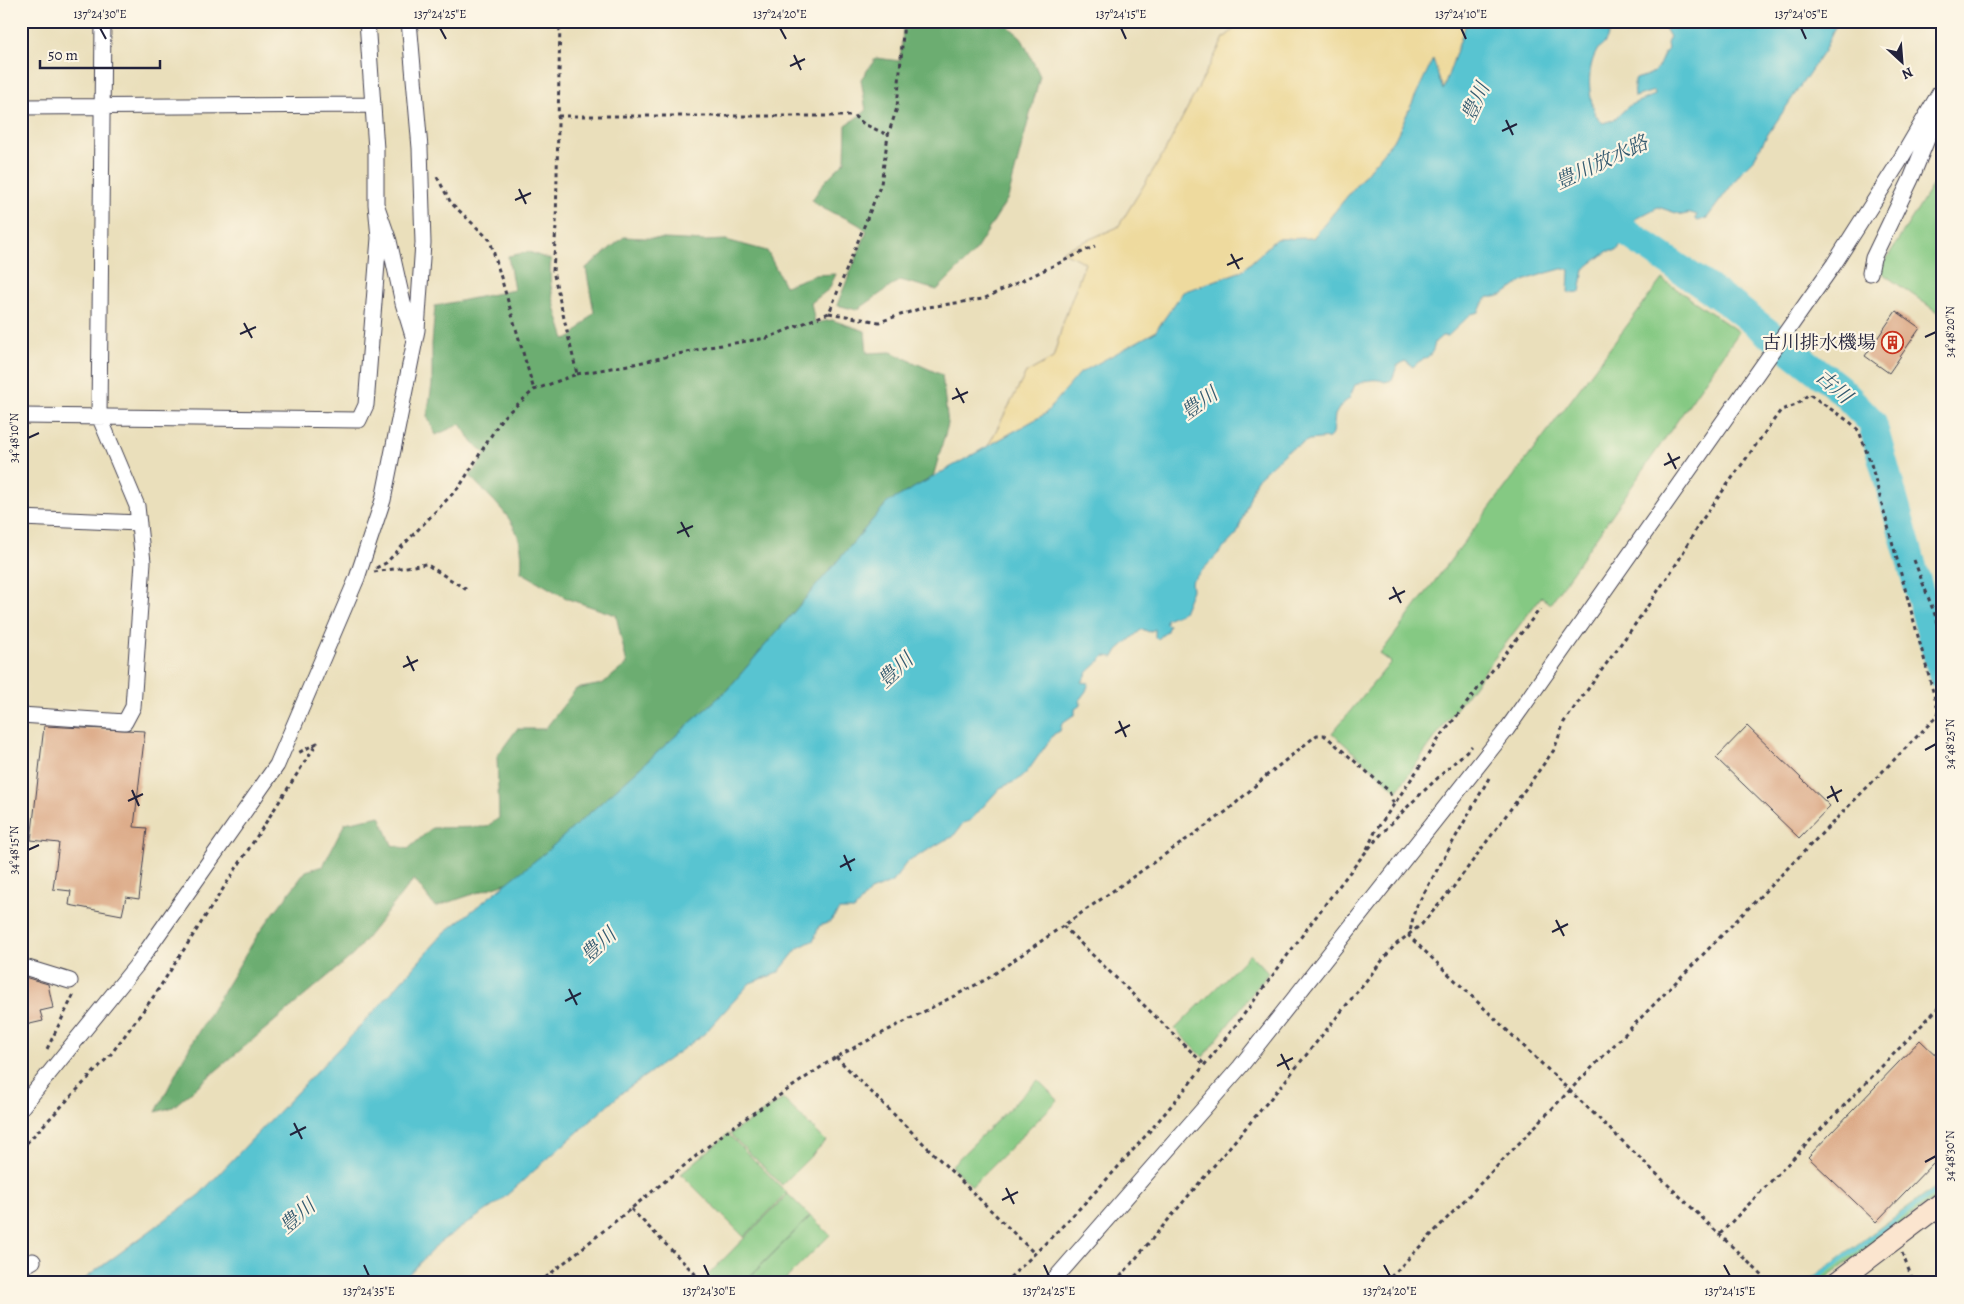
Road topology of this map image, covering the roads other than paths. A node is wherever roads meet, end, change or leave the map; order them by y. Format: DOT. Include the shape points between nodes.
graph roads {
  1 [pos="103,21"];
  2 [pos="367,21"];
  3 [pos="409,21"];
  4 [pos="1943,86"];
  5 [pos="1943,100"];
  6 [pos="371,105"];
  7 [pos="21,107"];
  8 [pos="101,108"];
  9 [pos="376,204"];
  10 [pos="1870,273"];
  11 [pos="415,341"];
  12 [pos="21,416"];
  13 [pos="99,416"];
  14 [pos="21,518"];
  15 [pos="139,523"];
  16 [pos="21,714"];
  17 [pos="21,966"];
  18 [pos="70,981"];
  19 [pos="21,1108"];
  20 [pos="1943,1202"];
  21 [pos="1051,1283"];
  22 [pos="1836,1283"];
  1 -- 8 [label="street"];
  2 -- 6 [label="street"];
  3 -- 11 [label="street" via="420,148 423,244"];
  4 -- 21 [label="street" via="1834,264 1506,729 1240,1067"];
  5 -- 10 [label="street" via="1911,179 1873,258"];
  6 -- 8 [label="street"];
  6 -- 9 [label="street" via="376,148"];
  7 -- 8 [label="street"];
  8 -- 13 [label="street"];
  9 -- 11 [label="street"];
  9 -- 13 [label="street" via="378,238 366,406 359,420"];
  11 -- 19 [label="street" via="383,500 357,578 276,765 136,966"];
  12 -- 13 [label="street"];
  13 -- 15 [label="street" via="137,506"];
  14 -- 15 [label="street"];
  15 -- 16 [label="street" via="143,562 133,707 125,722"];
  17 -- 18 [label="street"];
  20 -- 22 [label="main road"];
}
